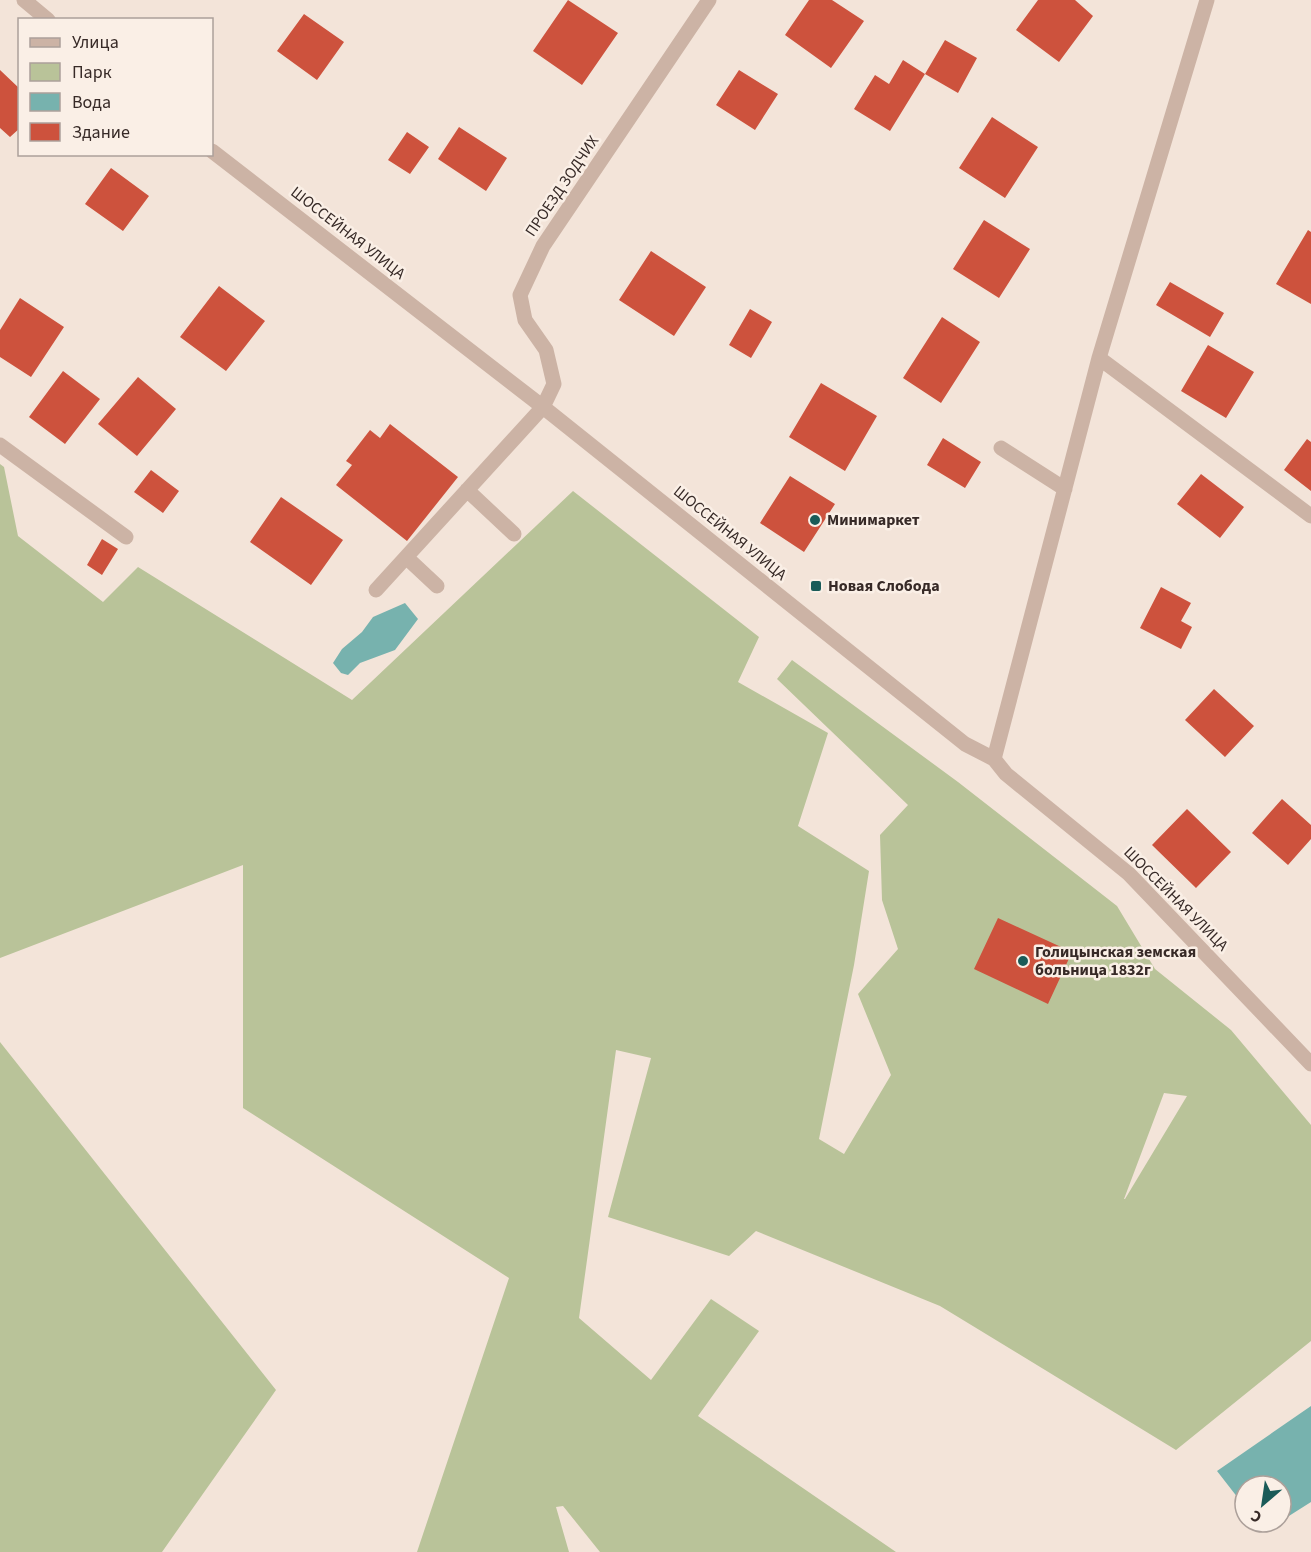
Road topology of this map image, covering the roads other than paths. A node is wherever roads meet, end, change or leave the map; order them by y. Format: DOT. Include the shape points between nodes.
graph roads {
  1 [pos="24,0"];
  2 [pos="709,0"];
  3 [pos="1208,0"];
  4 [pos="46,18"];
  5 [pos="213,152"];
  6 [pos="1099,358"];
  7 [pos="543,407"];
  8 [pos="0,445"];
  9 [pos="1001,448"];
  10 [pos="1065,489"];
  11 [pos="467,490"];
  12 [pos="1311,516"];
  13 [pos="514,534"];
  14 [pos="126,537"];
  15 [pos="406,557"];
  16 [pos="437,586"];
  17 [pos="376,590"];
  18 [pos="994,759"];
  19 [pos="1311,1064"];
  1 -- 4 [label="street"];
  2 -- 7 [label="street, ПРОЕЗД ЗОДЧИХ" via="543,246 520,295 525,320 546,350 554,384"];
  3 -- 6 [label="street"];
  5 -- 7 [label="street, ШОССЕЙНАЯ УЛИЦА"];
  6 -- 10 [label="street"];
  6 -- 12 [label="street"];
  7 -- 11 [label="street"];
  7 -- 18 [label="street, ШОССЕЙНАЯ УЛИЦА" via="964,744"];
  8 -- 14 [label="street"];
  9 -- 10 [label="street"];
  10 -- 18 [label="street"];
  11 -- 13 [label="street"];
  11 -- 15 [label="street"];
  15 -- 16 [label="street"];
  15 -- 17 [label="street"];
  18 -- 19 [label="street, ШОССЕЙНАЯ УЛИЦА" via="1006,774 1129,874"];
}
